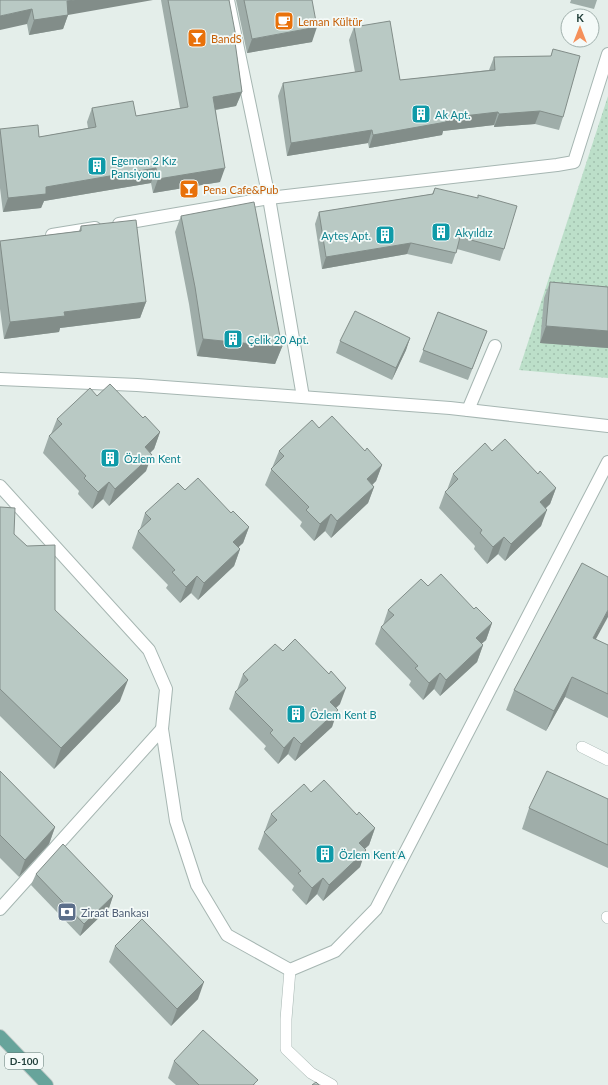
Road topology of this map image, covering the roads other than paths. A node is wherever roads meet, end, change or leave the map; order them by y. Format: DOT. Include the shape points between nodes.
graph roads {
  1 [pos="228,0"];
  2 [pos="608,54"];
  3 [pos="269,198"];
  4 [pos="38,238"];
  5 [pos="495,346"];
  6 [pos="0,379"];
  7 [pos="303,397"];
  8 [pos="468,410"];
  9 [pos="608,426"];
  10 [pos="608,462"];
  11 [pos="0,486"];
  12 [pos="162,729"];
  13 [pos="582,747"];
  14 [pos="608,760"];
  15 [pos="0,909"];
  16 [pos="290,970"];
  17 [pos="0,1036"];
  18 [pos="47,1085"];
  19 [pos="332,1085"];
  1 -- 3 [label="street"];
  2 -- 3 [label="street" via="574,162"];
  3 -- 4 [label="street"];
  3 -- 7 [label="street"];
  5 -- 8 [label="street"];
  6 -- 7 [label="street" via="137,385"];
  7 -- 8 [label="street"];
  8 -- 9 [label="street"];
  10 -- 16 [label="street" via="376,909 335,951"];
  11 -- 12 [label="street" via="149,650 166,689"];
  12 -- 15 [label="street"];
  12 -- 16 [label="street" via="176,821 197,885 227,935"];
  13 -- 14 [label="lane"];
  16 -- 19 [label="lane" via="286,1049 311,1073"];
  17 -- 18 [label="main road, D-100"];
}
